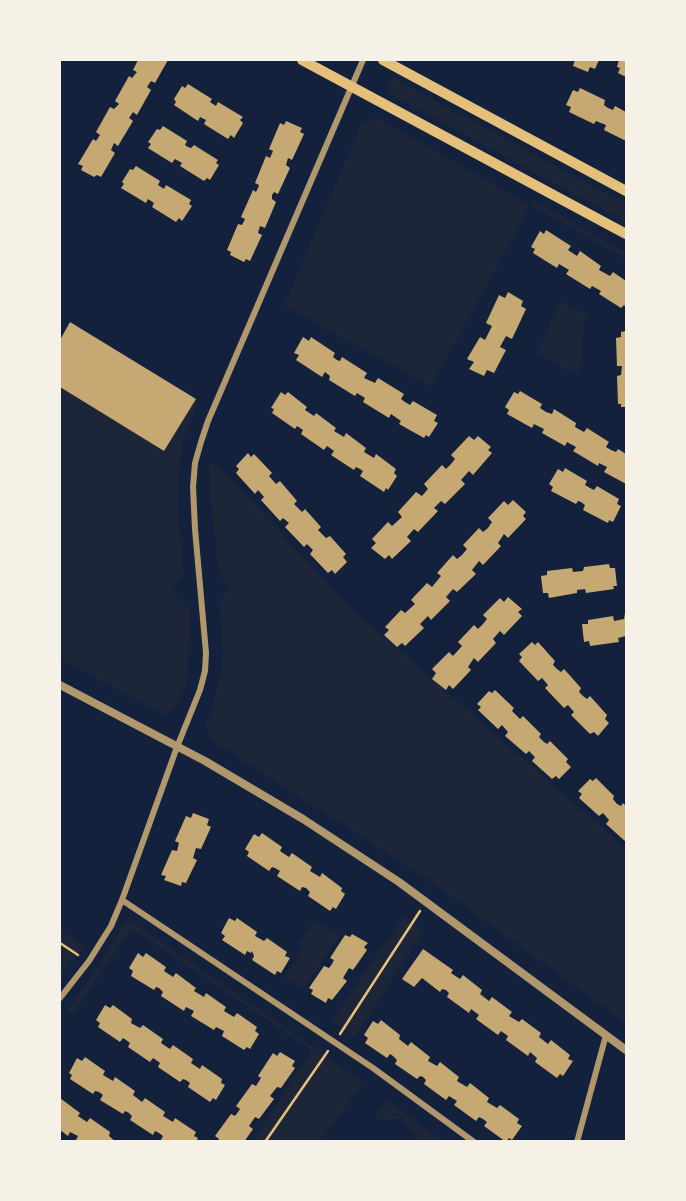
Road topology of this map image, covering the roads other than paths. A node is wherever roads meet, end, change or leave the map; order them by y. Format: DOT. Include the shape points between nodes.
graph roads {
  1 [pos="302,60"];
  2 [pos="363,60"];
  3 [pos="383,60"];
  4 [pos="352,86"];
  5 [pos="626,191"];
  6 [pos="626,234"];
  7 [pos="60,685"];
  8 [pos="177,747"];
  9 [pos="122,900"];
  10 [pos="60,998"];
  11 [pos="606,1035"];
  12 [pos="626,1050"];
  13 [pos="474,1142"];
  14 [pos="577,1142"];
  1 -- 4 [label="main road"];
  2 -- 4 [label="street"];
  3 -- 5 [label="main road"];
  4 -- 6 [label="main road"];
  4 -- 8 [label="street" via="212,410 195,463 193,504 205,671"];
  7 -- 8 [label="street"];
  8 -- 9 [label="street"];
  8 -- 11 [label="street" via="249,786 399,882"];
  9 -- 10 [label="street" via="89,961"];
  9 -- 13 [label="street" via="335,1042"];
  11 -- 12 [label="street"];
  11 -- 14 [label="street"];
}
